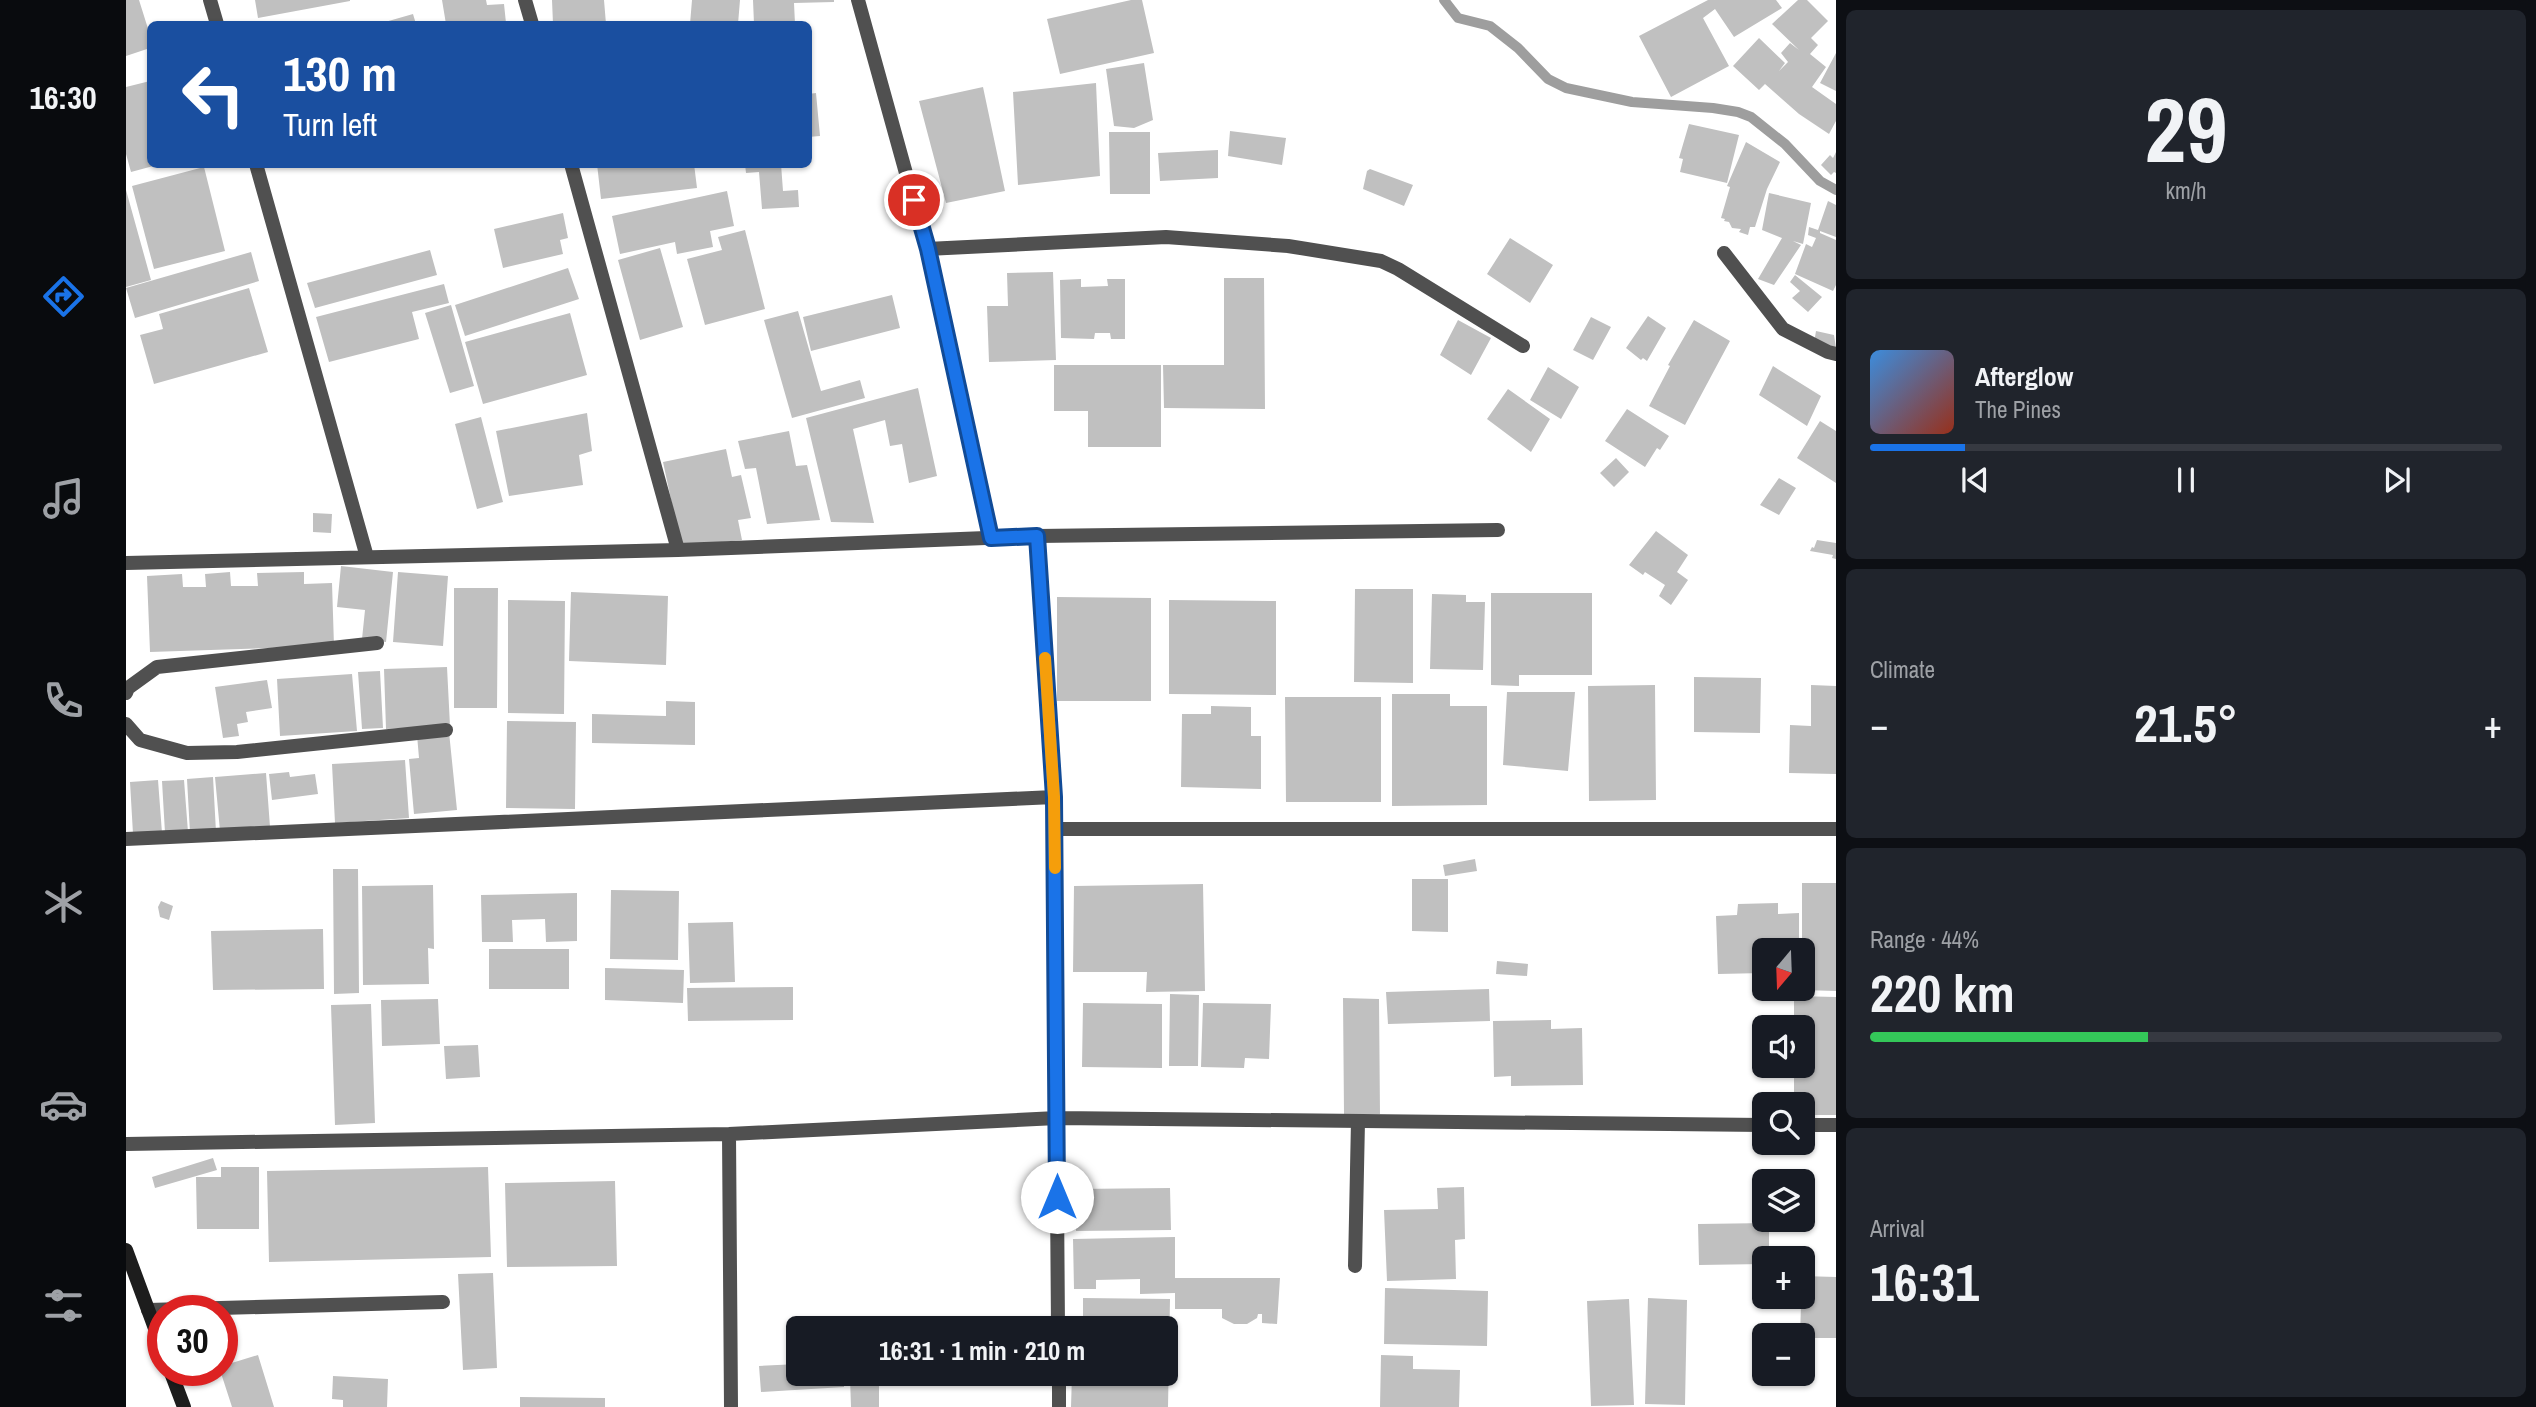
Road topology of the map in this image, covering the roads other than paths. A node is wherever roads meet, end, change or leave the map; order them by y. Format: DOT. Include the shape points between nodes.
graph roads {
  1 [pos="210,0"];
  2 [pos="525,0"];
  3 [pos="858,0"];
  4 [pos="216,21"];
  5 [pos="531,21"];
  6 [pos="257,168"];
  7 [pos="572,168"];
  8 [pos="928,249"];
  9 [pos="1724,253"];
  10 [pos="1522,346"];
  11 [pos="1836,354"];
  12 [pos="1498,530"];
  13 [pos="1037,536"];
  14 [pos="991,538"];
  15 [pos="678,550"];
  16 [pos="367,557"];
  17 [pos="126,563"];
  18 [pos="377,643"];
  19 [pos="126,693"];
  20 [pos="126,724"];
  21 [pos="446,730"];
  22 [pos="1054,797"];
  23 [pos="1055,829"];
  24 [pos="1836,829"];
  25 [pos="126,839"];
  26 [pos="1057,1118"];
  27 [pos="1358,1121"];
  28 [pos="1752,1125"];
  29 [pos="1815,1125"];
  30 [pos="1836,1125"];
  31 [pos="729,1134"];
  32 [pos="126,1144"];
  33 [pos="126,1250"];
  34 [pos="1355,1266"];
  35 [pos="443,1302"];
  36 [pos="147,1307"];
  37 [pos="238,1308"];
  38 [pos="1058,1316"];
  39 [pos="176,1386"];
  40 [pos="1059,1386"];
  41 [pos="184,1407"];
  42 [pos="732,1407"];
  43 [pos="1059,1407"];
  1 -- 4 [label="street"];
  2 -- 5 [label="street"];
  3 -- 8 [label="street"];
  6 -- 16 [label="street"];
  7 -- 15 [label="street"];
  8 -- 10 [label="street" via="1166,237 1288,246 1381,261"];
  8 -- 14 [label="street"];
  9 -- 11 [label="street" via="1783,329"];
  12 -- 13 [label="street"];
  13 -- 14 [label="street"];
  13 -- 22 [label="street"];
  14 -- 15 [label="street"];
  15 -- 16 [label="street"];
  16 -- 17 [label="street"];
  18 -- 19 [label="street" via="157,667"];
  20 -- 21 [label="street" via="140,740 187,753"];
  22 -- 23 [label="street"];
  22 -- 25 [label="street"];
  23 -- 24 [label="street"];
  23 -- 26 [label="street"];
  26 -- 27 [label="street"];
  26 -- 31 [label="street"];
  26 -- 38 [label="street"];
  27 -- 28 [label="street"];
  27 -- 34 [label="street"];
  29 -- 30 [label="street"];
  31 -- 32 [label="street"];
  31 -- 42 [label="street"];
  33 -- 36 [label="main road"];
  35 -- 37 [label="street"];
  39 -- 41 [label="main road"];
  40 -- 43 [label="street"];
}
